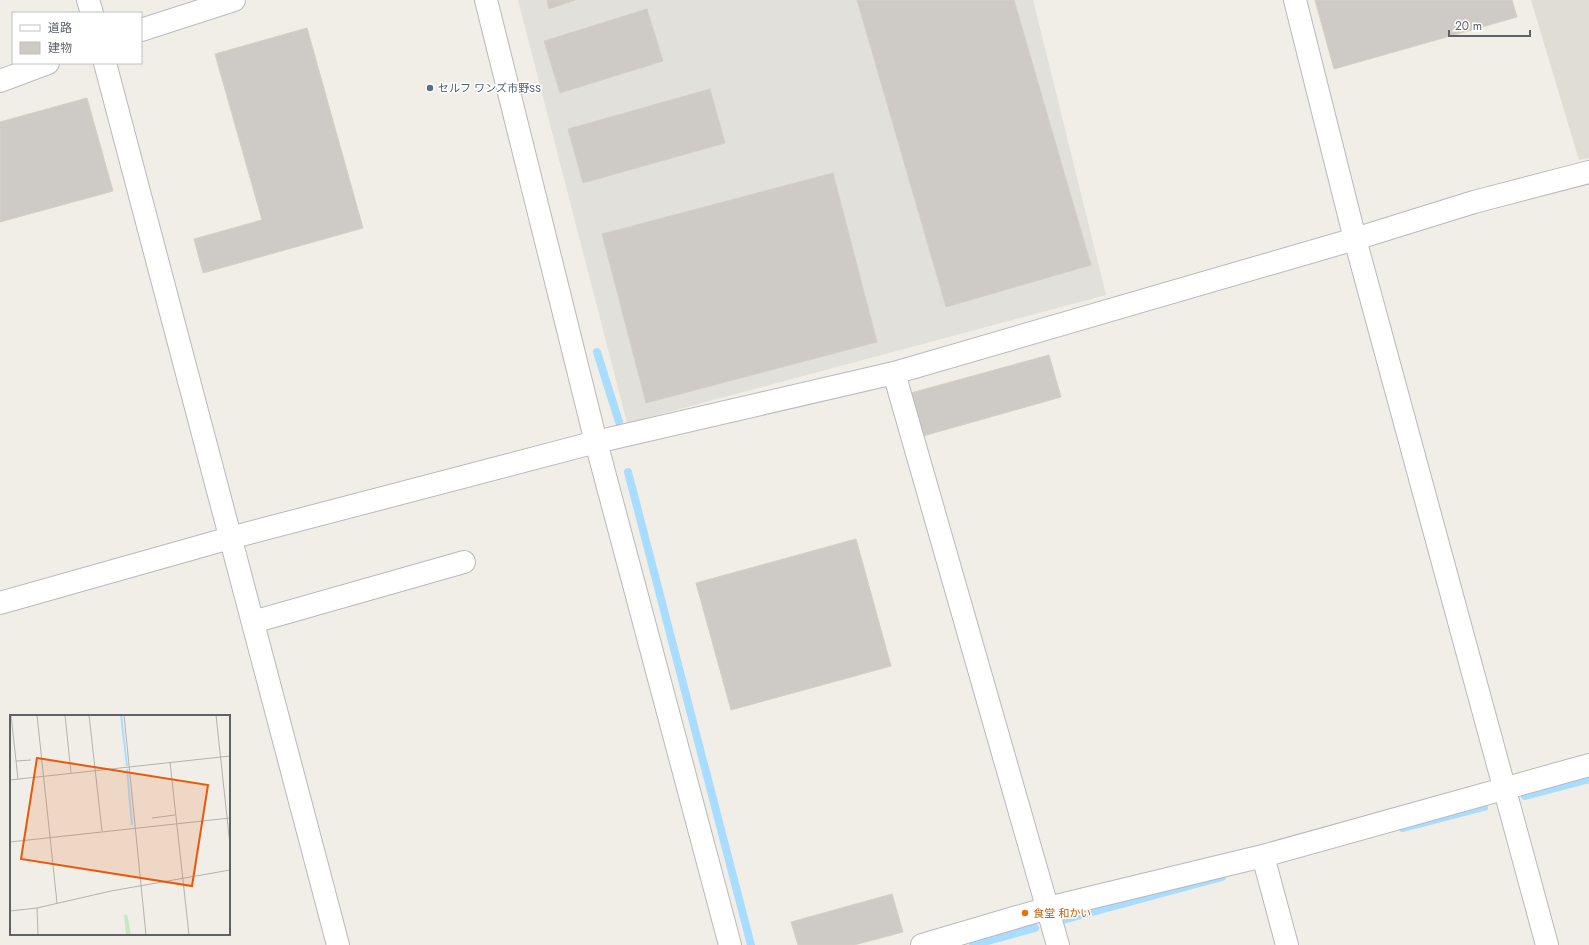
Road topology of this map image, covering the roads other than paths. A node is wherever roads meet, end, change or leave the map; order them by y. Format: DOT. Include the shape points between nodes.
graph roads {
  1 [pos="88,0"];
  2 [pos="234,0"];
  3 [pos="486,0"];
  4 [pos="1295,0"];
  5 [pos="92,12"];
  6 [pos="142,30"];
  7 [pos="45,64"];
  8 [pos="105,64"];
  9 [pos="0,81"];
  10 [pos="1589,172"];
  11 [pos="1355,239"];
  12 [pos="894,373"];
  13 [pos="596,442"];
  14 [pos="230,538"];
  15 [pos="464,562"];
  16 [pos="0,603"];
  17 [pos="253,622"];
  18 [pos="1589,765"];
  19 [pos="1505,790"];
  20 [pos="1263,856"];
  21 [pos="1048,908"];
  22 [pos="338,945"];
  23 [pos="730,945"];
  24 [pos="922,945"];
  25 [pos="1058,945"];
  26 [pos="1287,945"];
  27 [pos="1547,945"];
  1 -- 5 [label="street"];
  2 -- 6 [label="street"];
  3 -- 13 [label="street"];
  4 -- 11 [label="street"];
  7 -- 9 [label="street"];
  8 -- 14 [label="street"];
  10 -- 11 [label="street" via="1474,202"];
  11 -- 12 [label="street"];
  11 -- 19 [label="street"];
  12 -- 13 [label="street"];
  12 -- 21 [label="street"];
  13 -- 14 [label="street"];
  13 -- 23 [label="street"];
  14 -- 16 [label="street"];
  14 -- 17 [label="street"];
  15 -- 17 [label="street"];
  17 -- 22 [label="street"];
  18 -- 19 [label="street"];
  19 -- 20 [label="street"];
  19 -- 27 [label="street"];
  20 -- 21 [label="street"];
  20 -- 26 [label="street"];
  21 -- 24 [label="street"];
  21 -- 25 [label="street"];
}
